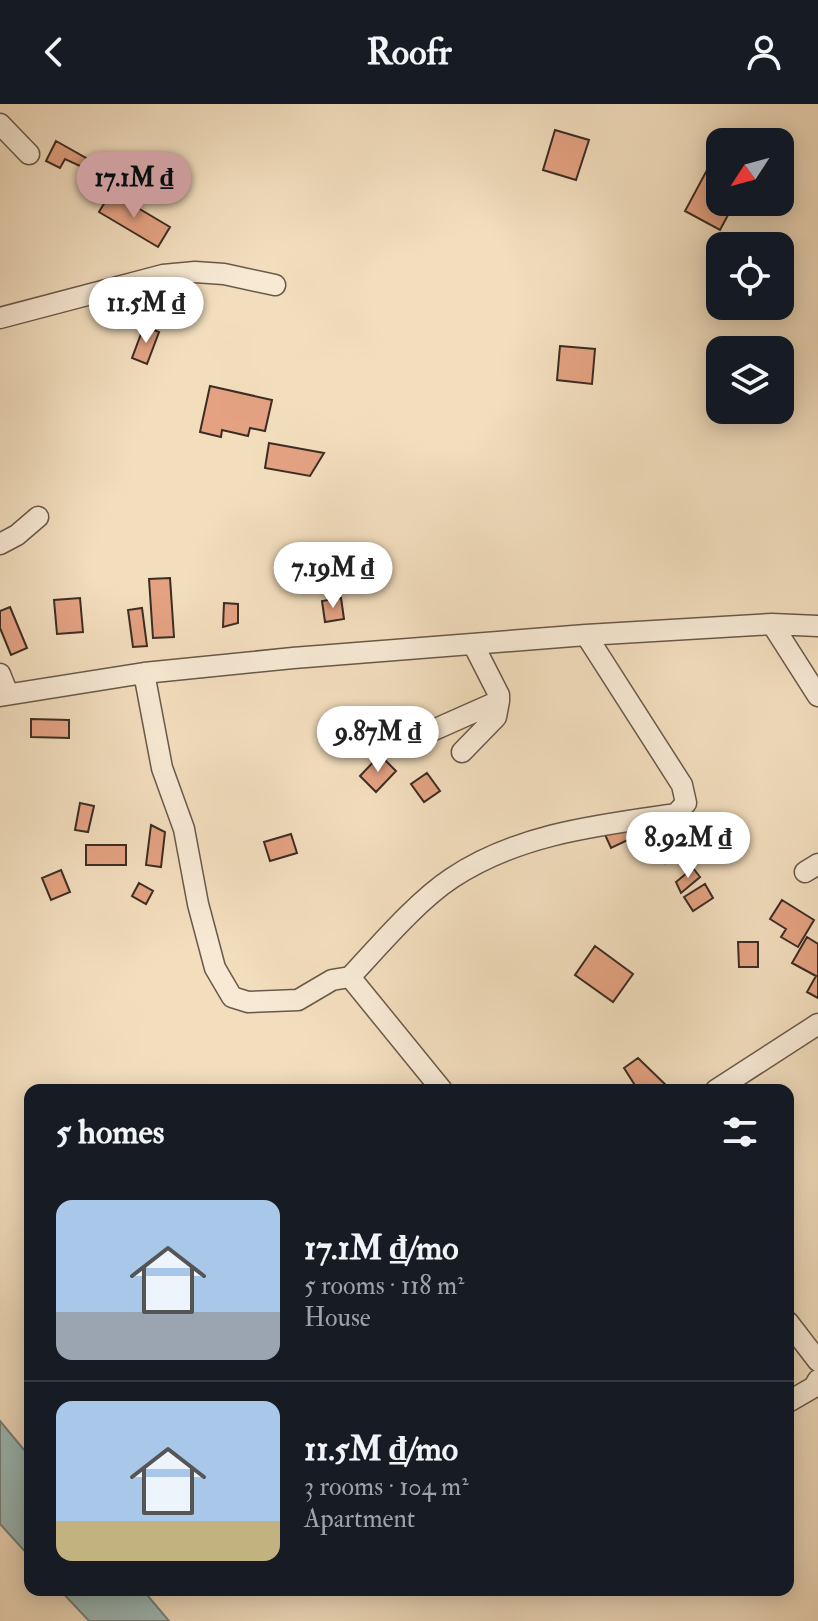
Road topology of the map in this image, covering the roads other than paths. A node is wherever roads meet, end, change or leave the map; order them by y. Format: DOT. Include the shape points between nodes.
graph roads {
  1 [pos="0,124"];
  2 [pos="29,154"];
  3 [pos="275,285"];
  4 [pos="0,318"];
  5 [pos="38,517"];
  6 [pos="0,544"];
  7 [pos="772,624"];
  8 [pos="818,626"];
  9 [pos="586,635"];
  10 [pos="473,644"];
  11 [pos="144,673"];
  12 [pos="0,674"];
  13 [pos="4,695"];
  14 [pos="818,696"];
  15 [pos="499,701"];
  16 [pos="402,744"];
  17 [pos="462,752"];
  18 [pos="350,977"];
  19 [pos="818,1024"];
  20 [pos="437,1084"];
  21 [pos="725,1084"];
  22 [pos="794,1330"];
  23 [pos="818,1361"];
  24 [pos="818,1380"];
  25 [pos="794,1399"];
  1 -- 2 [label="street"];
  3 -- 4 [label="street" via="224,274 163,275"];
  5 -- 6 [label="street"];
  7 -- 8 [label="street"];
  7 -- 9 [label="street"];
  7 -- 14 [label="street"];
  9 -- 10 [label="street"];
  9 -- 18 [label="street" via="682,785 682,810 574,829 488,858 450,879"];
  10 -- 11 [label="street"];
  10 -- 15 [label="street"];
  11 -- 13 [label="street"];
  11 -- 18 [label="street" via="162,768 184,829 215,968 232,997 248,1002 298,1000 332,980"];
  12 -- 13 [label="street"];
  15 -- 16 [label="street"];
  15 -- 17 [label="street" via="496,717"];
  18 -- 20 [label="street"];
  19 -- 21 [label="street"];
  22 -- 23 [label="street"];
  24 -- 25 [label="street"];
}
